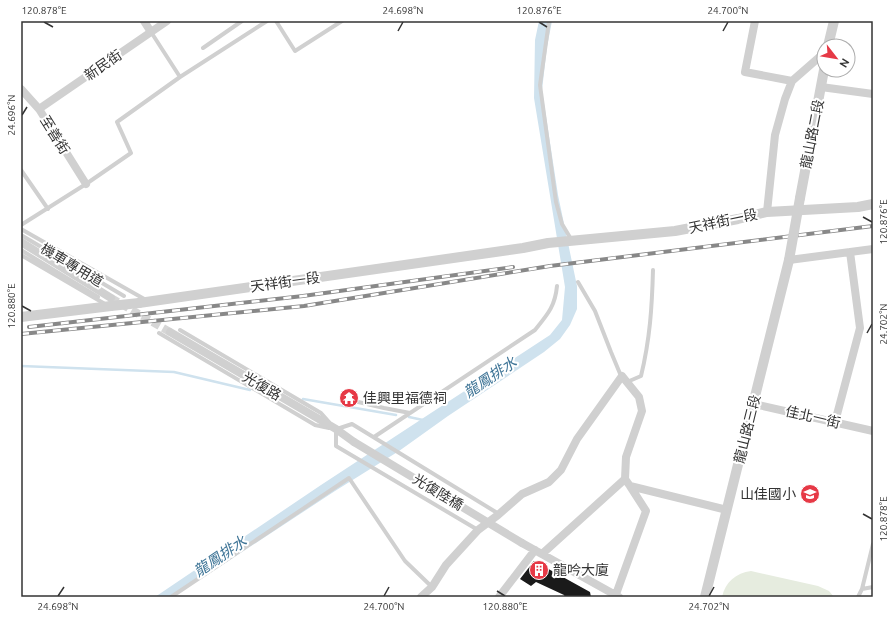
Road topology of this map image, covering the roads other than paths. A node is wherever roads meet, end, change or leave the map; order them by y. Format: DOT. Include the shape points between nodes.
graph roads {
  1 [pos="144,21"];
  2 [pos="167,21"];
  3 [pos="242,21"];
  4 [pos="267,21"];
  5 [pos="276,21"];
  6 [pos="342,21"];
  7 [pos="549,21"];
  8 [pos="755,21"];
  9 [pos="834,21"];
  10 [pos="151,32"];
  11 [pos="830,38"];
  12 [pos="203,48"];
  13 [pos="816,60"];
  14 [pos="180,77"];
  15 [pos="823,78"];
  16 [pos="792,81"];
  17 [pos="822,87"];
  18 [pos="21,89"];
  19 [pos="873,94"];
  20 [pos="38,110"];
  21 [pos="21,170"];
  22 [pos="86,184"];
  23 [pos="873,204"];
  24 [pos="48,209"];
  25 [pos="767,212"];
  26 [pos="21,225"];
  27 [pos="21,229"];
  28 [pos="21,235"];
  29 [pos="572,241"];
  30 [pos="21,242"];
  31 [pos="873,249"];
  32 [pos="21,250"];
  33 [pos="850,252"];
  34 [pos="21,255"];
  35 [pos="789,260"];
  36 [pos="653,270"];
  37 [pos="578,282"];
  38 [pos="557,286"];
  39 [pos="124,296"];
  40 [pos="144,302"];
  41 [pos="108,303"];
  42 [pos="21,317"];
  43 [pos="180,330"];
  44 [pos="170,332"];
  45 [pos="159,333"];
  46 [pos="624,380"];
  47 [pos="354,401"];
  48 [pos="754,404"];
  49 [pos="411,413"];
  50 [pos="835,422"];
  51 [pos="336,429"];
  52 [pos="873,431"];
  53 [pos="374,437"];
  54 [pos="354,442"];
  55 [pos="628,483"];
  56 [pos="727,510"];
  57 [pos="499,514"];
  58 [pos="478,530"];
  59 [pos="873,544"];
  60 [pos="538,552"];
  61 [pos="432,587"];
  62 [pos="873,587"];
  63 [pos="862,589"];
  64 [pos="606,594"];
  65 [pos="616,596"];
  66 [pos="171,597"];
  67 [pos="421,597"];
  68 [pos="499,597"];
  69 [pos="705,597"];
  70 [pos="858,597"];
  1 -- 10 [label="street"];
  2 -- 10 [label="street, 新民街"];
  3 -- 12 [label="lane"];
  4 -- 14 [label="lane"];
  5 -- 6 [label="lane" via="294,51"];
  7 -- 29 [label="lane" via="540,85 556,202 562,224"];
  8 -- 16 [label="street" via="745,72"];
  9 -- 11 [label="street"];
  10 -- 14 [label="lane"];
  10 -- 20 [label="street, 新民街"];
  13 -- 16 [label="street"];
  14 -- 22 [label="lane" via="117,122 131,153"];
  15 -- 17 [label="street, 龍山路二段"];
  16 -- 25 [label="street" via="775,135"];
  17 -- 19 [label="street"];
  17 -- 35 [label="street, 龍山路二段, bridge"];
  18 -- 20 [label="street, 至善街"];
  20 -- 22 [label="street, 至善街"];
  21 -- 24 [label="lane"];
  22 -- 24 [label="lane"];
  23 -- 25 [label="street, 天祥街一段"];
  24 -- 26 [label="lane"];
  25 -- 29 [label="street, 天祥街一段" via="675,231"];
  27 -- 40 [label="lane"];
  28 -- 39 [label="lane, 機車專用道"];
  29 -- 40 [label="street, 天祥街一段"];
  30 -- 41 [label="street"];
  31 -- 33 [label="street"];
  32 -- 41 [label="lane, 機車專用道"];
  33 -- 35 [label="street"];
  33 -- 50 [label="street" via="860,328"];
  34 -- 41 [label="lane"];
  35 -- 48 [label="street, 龍山路三段"];
  36 -- 46 [label="lane" via="651,324 641,376"];
  37 -- 46 [label="lane" via="595,311 610,352"];
  38 -- 49 [label="lane" via="551,310 535,330"];
  40 -- 41 [label="street, 天祥街一段, bridge"];
  41 -- 42 [label="street, 天祥街一段"];
  43 -- 51 [label="lane" via="321,413"];
  44 -- 51 [label="street, 光復路"];
  45 -- 51 [label="lane" via="315,425"];
  46 -- 55 [label="street" via="639,398 642,411 626,457"];
  46 -- 57 [label="street" via="577,439 561,470 549,482 522,494"];
  47 -- 49 [label="lane"];
  48 -- 50 [label="street, 佳北一街"];
  48 -- 56 [label="street, 龍山路三段"];
  49 -- 53 [label="lane"];
  50 -- 52 [label="street, 佳北一街"];
  51 -- 53 [label="lane" via="352,424"];
  51 -- 54 [label="street, 光復路"];
  51 -- 58 [label="lane" via="336,446"];
  53 -- 57 [label="lane"];
  54 -- 60 [label="street, 光復陸橋, bridge"];
  55 -- 56 [label="street"];
  55 -- 60 [label="street"];
  55 -- 65 [label="street" via="646,511"];
  56 -- 69 [label="street, 龍山路三段"];
  57 -- 58 [label="street"];
  58 -- 61 [label="street" via="446,565"];
  59 -- 63 [label="lane"];
  60 -- 64 [label="street"];
  60 -- 68 [label="street"];
  61 -- 66 [label="lane" via="405,561 349,478"];
  61 -- 67 [label="street"];
  62 -- 63 [label="lane"];
  63 -- 70 [label="lane"];
  64 -- 65 [label="street"];
}
